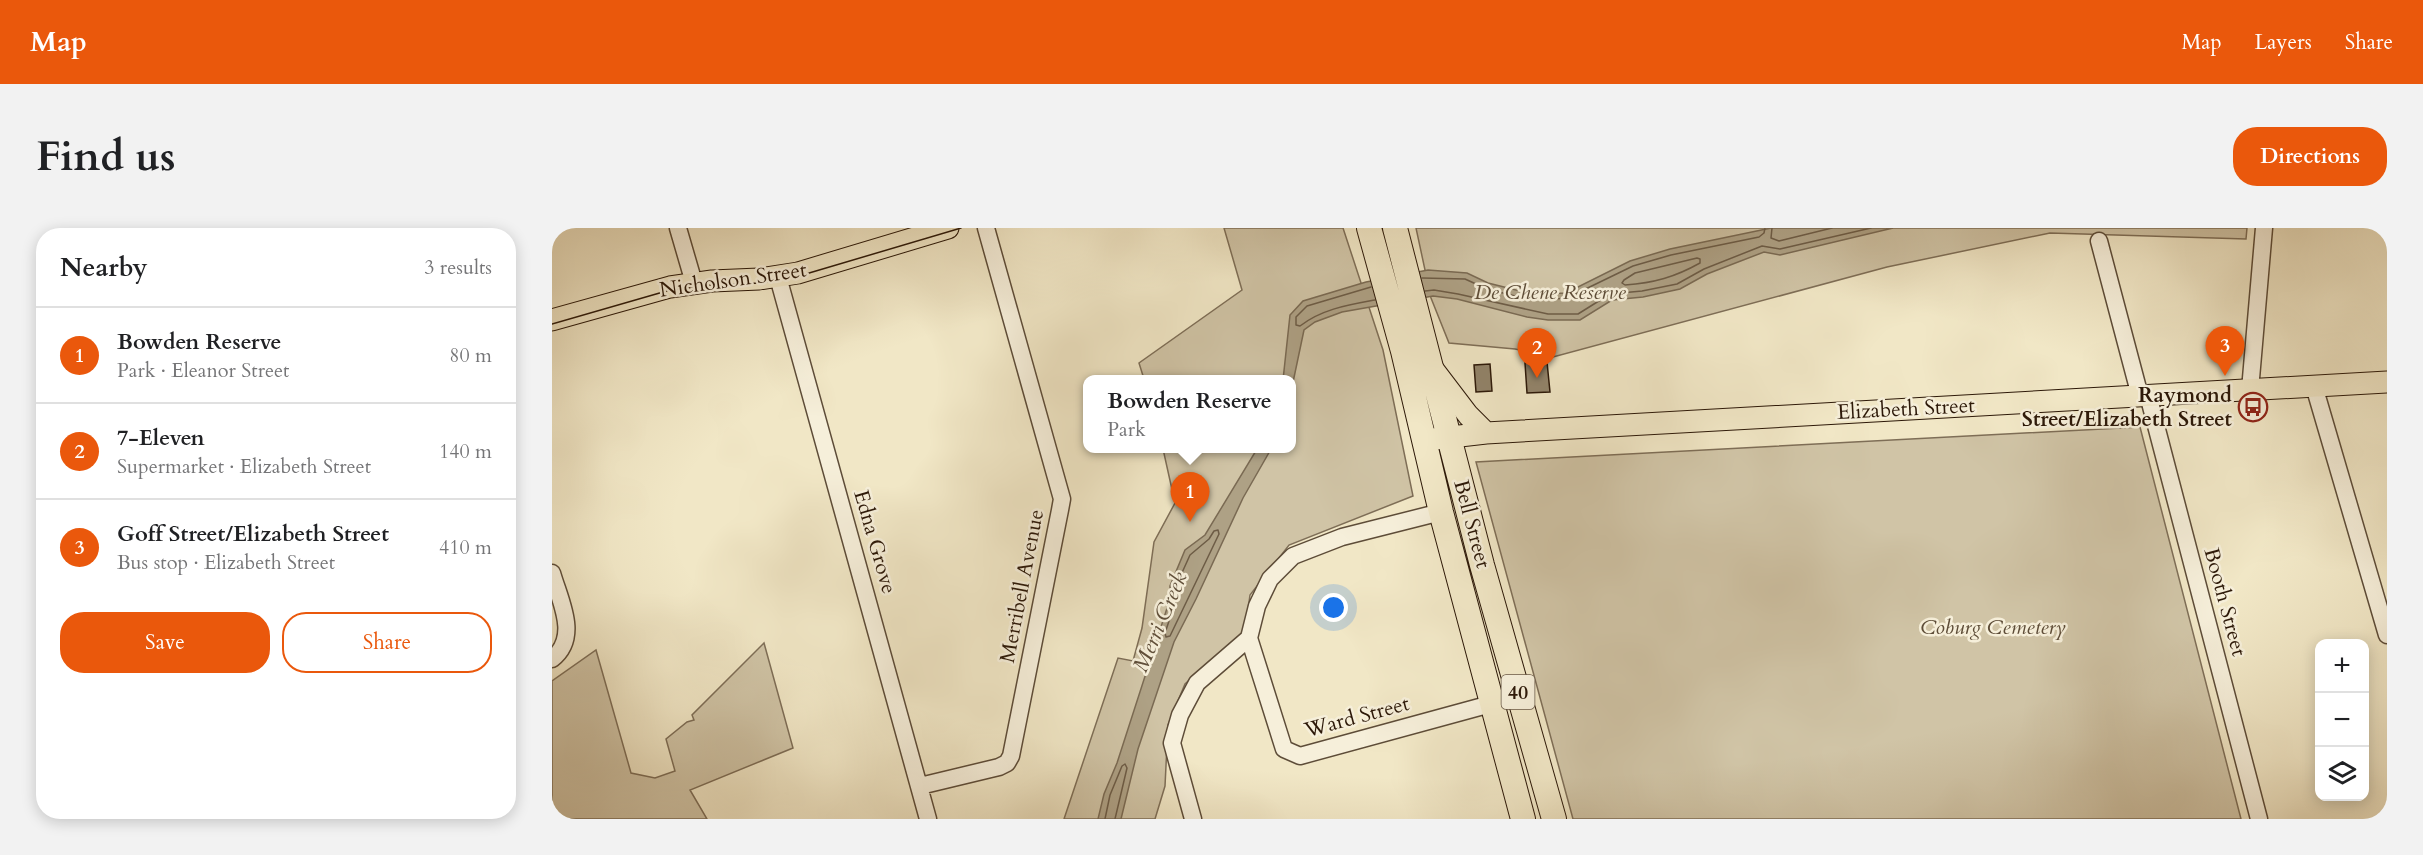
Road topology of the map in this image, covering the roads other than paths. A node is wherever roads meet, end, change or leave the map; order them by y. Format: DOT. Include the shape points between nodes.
graph roads {
  1 [pos="678,228"];
  2 [pos="948,228"];
  3 [pos="986,228"];
  4 [pos="2264,228"];
  5 [pos="1396,231"];
  6 [pos="1370,233"];
  7 [pos="2099,241"];
  8 [pos="778,277"];
  9 [pos="694,283"];
  10 [pos="552,320"];
  11 [pos="1433,368"];
  12 [pos="2387,382"];
  13 [pos="2314,386"];
  14 [pos="2250,390"];
  15 [pos="2144,396"];
  16 [pos="1486,433"];
  17 [pos="1449,437"];
  18 [pos="1425,440"];
  19 [pos="1441,512"];
  20 [pos="552,573"];
  21 [pos="2387,635"];
  22 [pos="1249,638"];
  23 [pos="554,657"];
  24 [pos="1520,696"];
  25 [pos="1491,704"];
  26 [pos="920,786"];
  27 [pos="928,819"];
  28 [pos="1193,819"];
  29 [pos="1523,819"];
  30 [pos="1554,819"];
  31 [pos="2259,819"];
  1 -- 9 [label="street"];
  2 -- 8 [label="main road, Nicholson Street"];
  3 -- 26 [label="street, Merribell Avenue" via="1062,499 1011,756 999,767"];
  4 -- 14 [label="street"];
  5 -- 11 [label="highway, Bell Street / 40"];
  6 -- 18 [label="highway, Bell Street / 40"];
  7 -- 15 [label="street, Booth Street"];
  8 -- 9 [label="main road, Nicholson Street"];
  8 -- 26 [label="street, Edna Grove"];
  9 -- 10 [label="main road, Nicholson Street" via="670,286"];
  11 -- 16 [label="main road" via="1468,416"];
  11 -- 17 [label="highway, Bell Street / 40"];
  12 -- 13 [label="main road, Elizabeth Street"];
  13 -- 14 [label="main road, Elizabeth Street"];
  13 -- 21 [label="street"];
  14 -- 15 [label="main road, Elizabeth Street"];
  15 -- 16 [label="main road, Elizabeth Street"];
  15 -- 31 [label="street, Booth Street"];
  16 -- 17 [label="main road, Elizabeth Street"];
  17 -- 18 [label="main road, Elizabeth Street"];
  17 -- 24 [label="highway, Bell Street / 40"];
  18 -- 19 [label="highway, Bell Street / 40"];
  19 -- 22 [label="street" via="1342,537 1293,556 1270,579 1257,606"];
  19 -- 25 [label="highway, Bell Street / 40"];
  20 -- 23 [label="street" via="568,626 566,643"];
  22 -- 25 [label="street, Ward Street" via="1284,749 1300,756"];
  22 -- 28 [label="street" via="1197,683 1180,715 1172,743"];
  24 -- 25 [label="street, Ward Street"];
  24 -- 30 [label="highway, Bell Street / 40"];
  25 -- 29 [label="highway, Bell Street / 40"];
  26 -- 27 [label="street, Edna Grove"];
}
